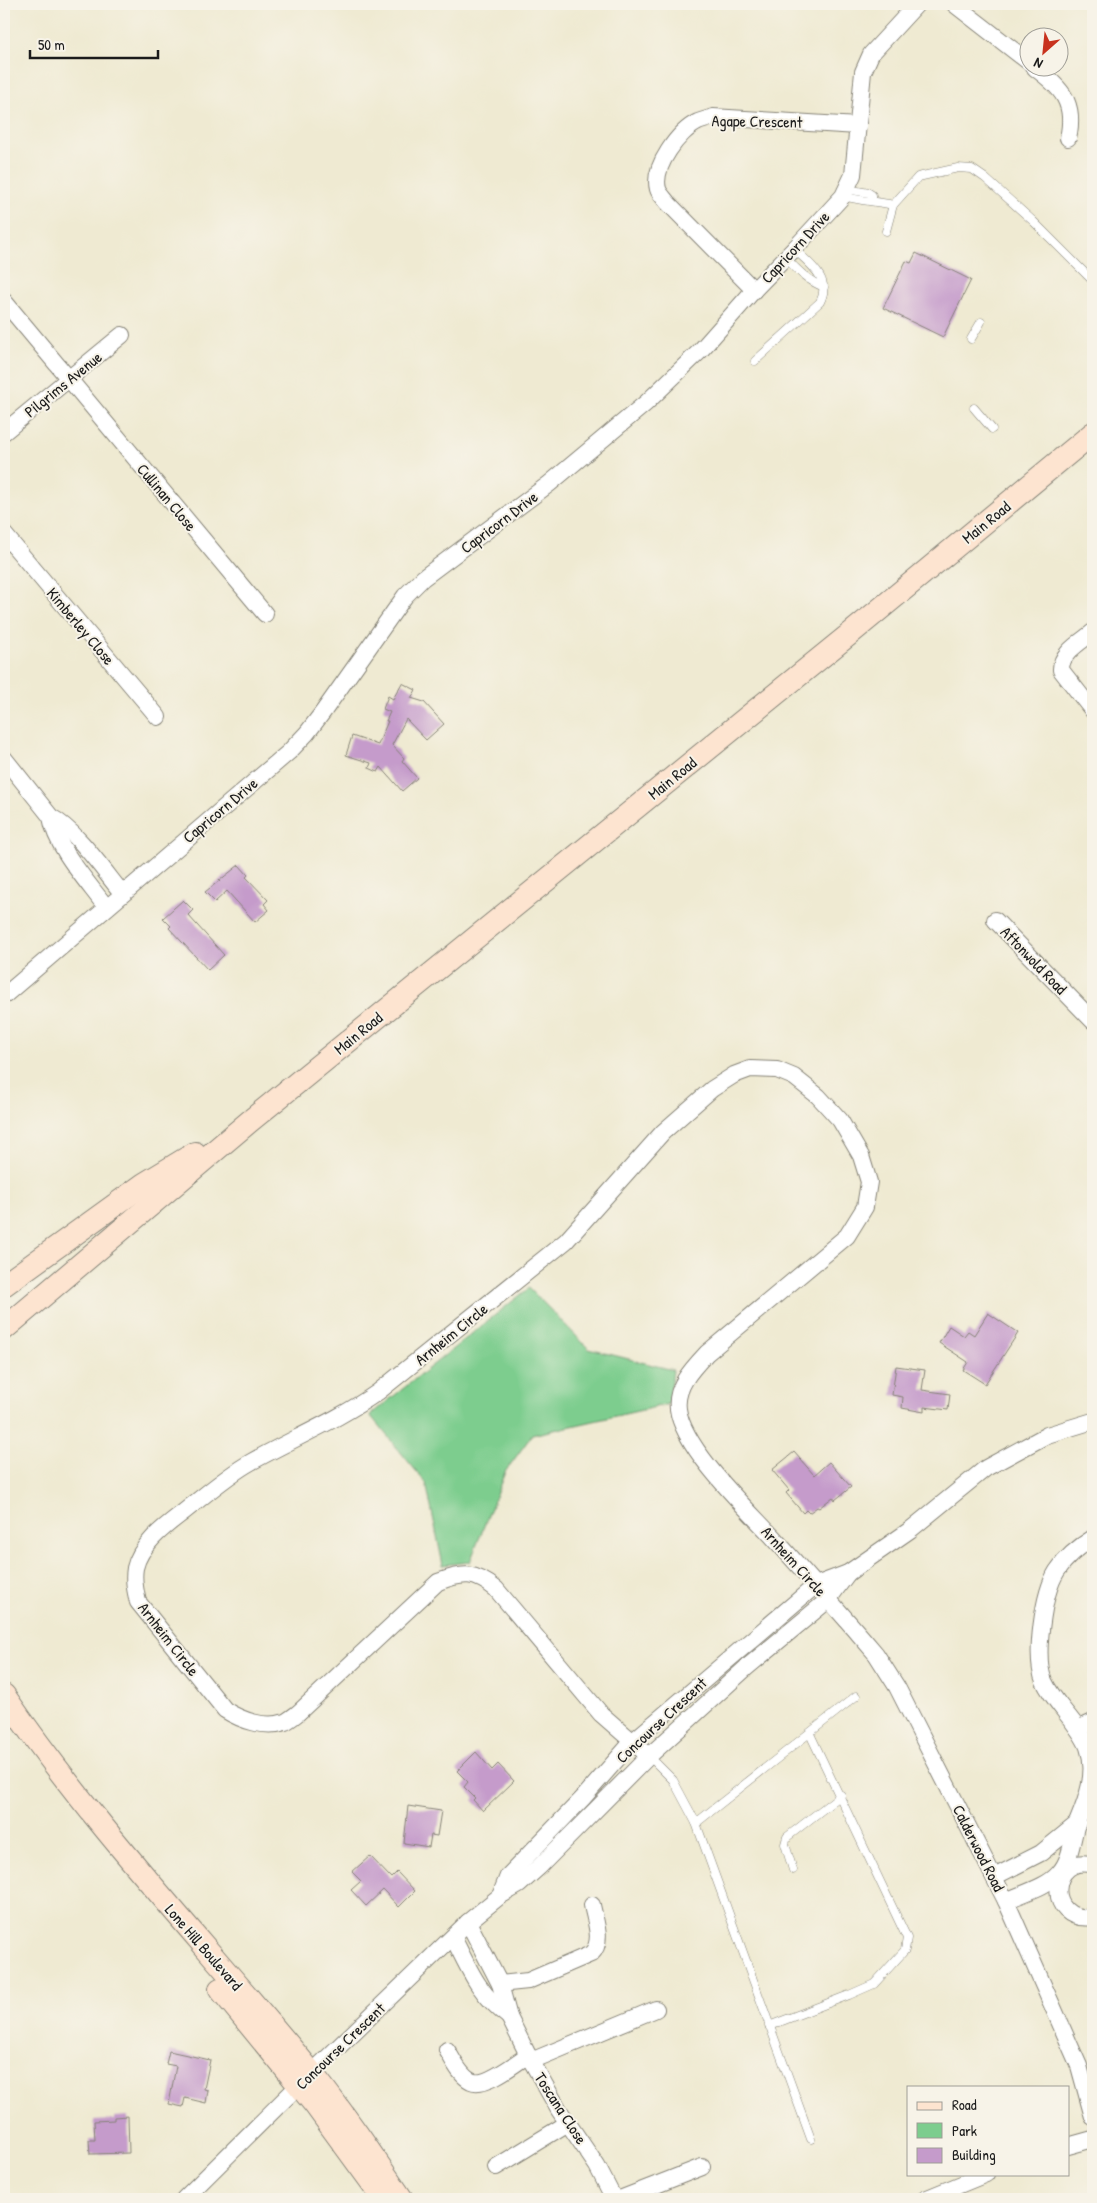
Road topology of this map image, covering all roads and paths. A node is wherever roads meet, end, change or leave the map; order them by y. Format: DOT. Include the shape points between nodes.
graph roads {
  1 [pos="917,4"];
  2 [pos="954,4"];
  3 [pos="1020,55"];
  4 [pos="1047,78"];
  5 [pos="858,126"];
  6 [pos="1068,138"];
  7 [pos="845,192"];
  8 [pos="892,204"];
  9 [pos="886,231"];
  10 [pos="790,254"];
  11 [pos="1093,281"];
  12 [pos="824,287"];
  13 [pos="754,290"];
  14 [pos="4,301"];
  15 [pos="981,322"];
  16 [pos="122,335"];
  17 [pos="971,338"];
  18 [pos="755,361"];
  19 [pos="69,379"];
  20 [pos="974,408"];
  21 [pos="992,429"];
  22 [pos="4,432"];
  23 [pos="1093,433"];
  24 [pos="4,534"];
  25 [pos="266,614"];
  26 [pos="1093,632"];
  27 [pos="1093,711"];
  28 [pos="158,717"];
  29 [pos="4,758"];
  30 [pos="51,817"];
  31 [pos="122,893"];
  32 [pos="106,907"];
  33 [pos="995,920"];
  34 [pos="4,996"];
  35 [pos="1093,1021"];
  36 [pos="250,1121"];
  37 [pos="4,1285"];
  38 [pos="4,1328"];
  39 [pos="1093,1421"];
  40 [pos="1093,1538"];
  41 [pos="848,1573"];
  42 [pos="816,1586"];
  43 [pos="828,1600"];
  44 [pos="4,1696"];
  45 [pos="856,1696"];
  46 [pos="4,1722"];
  47 [pos="1093,1722"];
  48 [pos="1078,1729"];
  49 [pos="810,1734"];
  50 [pos="633,1741"];
  51 [pos="649,1756"];
  52 [pos="841,1795"];
  53 [pos="1078,1823"];
  54 [pos="696,1824"];
  55 [pos="1093,1865"];
  56 [pos="793,1870"];
  57 [pos="1062,1873"];
  58 [pos="994,1877"];
  59 [pos="500,1896"];
  60 [pos="1006,1901"];
  61 [pos="592,1905"];
  62 [pos="1093,1917"];
  63 [pos="468,1922"];
  64 [pos="453,1937"];
  65 [pos="500,1984"];
  66 [pos="656,2009"];
  67 [pos="508,2017"];
  68 [pos="769,2026"];
  69 [pos="447,2050"];
  70 [pos="529,2058"];
  71 [pos="305,2080"];
  72 [pos="1093,2117"];
  73 [pos="568,2122"];
  74 [pos="811,2139"];
  75 [pos="1093,2139"];
  76 [pos="1070,2145"];
  77 [pos="496,2167"];
  78 [pos="702,2167"];
  79 [pos="981,2176"];
  80 [pos="184,2199"];
  81 [pos="385,2199"];
  82 [pos="402,2199"];
  83 [pos="614,2199"];
  84 [pos="620,2199"];
  85 [pos="925,2199"];
  1 -- 5 [label="street, Capricorn Drive" via="871,54 863,72"];
  2 -- 3 [label="street"];
  4 -- 6 [label="street" via="1064,93 1071,124"];
  5 -- 7 [label="street, Capricorn Drive" via="853,175"];
  5 -- 13 [label="street, Agape Crescent" via="713,117 697,122 662,159 658,189 667,202"];
  7 -- 8 [label="lane" via="864,202 872,199"];
  7 -- 10 [label="street, Capricorn Drive"];
  8 -- 9 [label="lane"];
  8 -- 11 [label="lane" via="918,177 958,168 972,169 1033,221"];
  10 -- 12 [label="lane" via="822,278"];
  10 -- 12 [label="lane" via="801,274"];
  10 -- 13 [label="street, Capricorn Drive"];
  12 -- 18 [label="lane" via="820,302"];
  13 -- 31 [label="street, Capricorn Drive" via="700,351 639,410 549,484 423,578 392,612 307,733"];
  14 -- 19 [label="street, Cullinan Close"];
  15 -- 17 [label="lane"];
  16 -- 19 [label="street, Pilgrims Avenue"];
  19 -- 22 [label="street, Pilgrims Avenue"];
  19 -- 25 [label="street, Cullinan Close"];
  20 -- 21 [label="lane"];
  23 -- 36 [label="main road, Main Road"];
  24 -- 28 [label="street, Kimberley Close"];
  26 -- 27 [label="street" via="1064,657 1061,670"];
  29 -- 30 [label="street"];
  30 -- 31 [label="street" via="72,832"];
  30 -- 32 [label="street" via="59,842"];
  31 -- 32 [label="street, Capricorn Drive"];
  32 -- 34 [label="street, Capricorn Drive"];
  33 -- 35 [label="street, Aftonwold Road"];
  36 -- 37 [label="main road, Main Road" via="144,1184"];
  36 -- 38 [label="main road, Main Road"];
  39 -- 41 [label="street, Concourse Crescent" via="1047,1435 986,1468 910,1530"];
  40 -- 48 [label="street" via="1068,1558 1052,1580 1039,1665 1044,1681"];
  41 -- 42 [label="street, Concourse Crescent"];
  41 -- 43 [label="street, Concourse Crescent"];
  42 -- 43 [label="street, Arnheim Circle"];
  42 -- 50 [label="street, Concourse Crescent"];
  42 -- 50 [label="street, Arnheim Circle" via="702,1456 688,1436 678,1408 679,1391 707,1353 847,1236 865,1208 869,1182 861,1156 840,1120 818,1096 794,1077 777,1070 750,1068 712,1089 663,1132 559,1247 372,1397 250,1462 223,1481 160,1530 135,1566 138,1602 225,1710 242,1719 273,1724 285,1722 438,1582 466,1575 483,1579 496,1590 601,1714"];
  43 -- 51 [label="street, Concourse Crescent" via="746,1668"];
  43 -- 58 [label="street, Calderwood Road" via="876,1654 897,1687"];
  44 -- 71 [label="main road, Lone Hill Boulevard"];
  45 -- 49 [label="lane"];
  46 -- 71 [label="main road, Lone Hill Boulevard"];
  47 -- 48 [label="street"];
  48 -- 53 [label="street" via="1089,1747 1092,1770 1089,1797"];
  49 -- 52 [label="lane"];
  49 -- 54 [label="lane"];
  50 -- 51 [label="street, Arnheim Circle"];
  50 -- 59 [label="street, Concourse Crescent" via="508,1876"];
  51 -- 54 [label="lane" via="673,1780"];
  51 -- 59 [label="street, Concourse Crescent" via="539,1867 519,1885"];
  52 -- 56 [label="lane" via="787,1837 784,1844"];
  52 -- 68 [label="lane" via="907,1938 905,1950 874,1984"];
  53 -- 57 [label="street"];
  53 -- 58 [label="street" via="1041,1853"];
  54 -- 68 [label="lane"];
  55 -- 57 [label="street" via="1079,1864"];
  57 -- 60 [label="street"];
  57 -- 62 [label="street" via="1057,1892 1065,1910 1073,1916"];
  58 -- 60 [label="street, Calderwood Road"];
  59 -- 63 [label="street, Concourse Crescent"];
  60 -- 72 [label="street, Calderwood Road" via="1080,2066"];
  61 -- 65 [label="street" via="599,1942 597,1949 528,1981"];
  63 -- 64 [label="street, Concourse Crescent"];
  63 -- 65 [label="street, Toscana Close"];
  64 -- 67 [label="street, Toscana Close" via="482,1992"];
  64 -- 71 [label="street, Concourse Crescent"];
  65 -- 67 [label="street, Toscana Close"];
  66 -- 70 [label="street"];
  67 -- 70 [label="street, Toscana Close"];
  68 -- 74 [label="lane"];
  69 -- 70 [label="street" via="462,2074 478,2083"];
  70 -- 73 [label="street, Toscana Close"];
  71 -- 80 [label="street, Concourse Crescent"];
  71 -- 81 [label="main road, Lone Hill Boulevard"];
  71 -- 82 [label="main road, Lone Hill Boulevard"];
  73 -- 77 [label="street"];
  73 -- 83 [label="street, Toscana Close"];
  75 -- 76 [label="street"];
  78 -- 84 [label="street"];
  79 -- 85 [label="street"];
}
